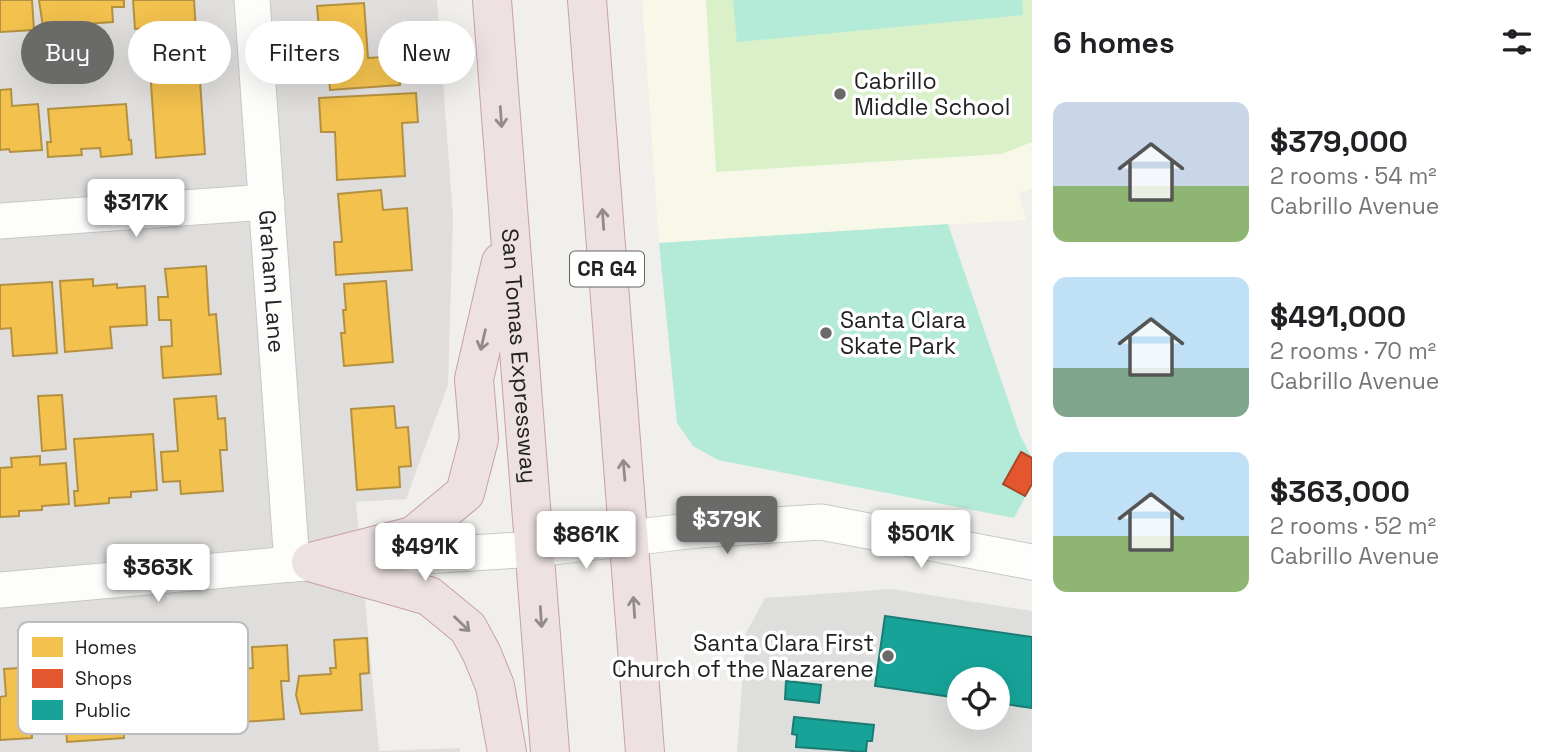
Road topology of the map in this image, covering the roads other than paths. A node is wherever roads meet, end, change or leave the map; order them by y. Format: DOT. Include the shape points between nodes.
graph roads {
  1 [pos="252,0"];
  2 [pos="492,0"];
  3 [pos="587,0"];
  4 [pos="267,202"];
  5 [pos="0,221"];
  6 [pos="509,226"];
  7 [pos="629,538"];
  8 [pos="536,549"];
  9 [pos="1032,562"];
  10 [pos="301,563"];
  11 [pos="0,590"];
  12 [pos="507,752"];
  13 [pos="550,752"];
  14 [pos="645,752"];
  1 -- 4 [label="street, Graham Lane"];
  2 -- 6 [label="highway, San Tomas Expressway, one-way"];
  7 -- 3 [label="highway, CR G4, one-way"];
  4 -- 5 [label="street"];
  4 -- 10 [label="street, Graham Lane"];
  6 -- 8 [label="highway, San Tomas Expressway"];
  6 -- 10 [label="highway, one-way" via="474,379 480,439 465,493 413,536"];
  7 -- 8 [label="street"];
  7 -- 9 [label="street" via="821,522"];
  14 -- 7 [label="highway, CR G4, one-way"];
  8 -- 10 [label="street"];
  8 -- 13 [label="highway, San Tomas Expressway, one-way"];
  10 -- 11 [label="street"];
  10 -- 12 [label="highway, one-way" via="429,596 468,628 495,686"];
}
